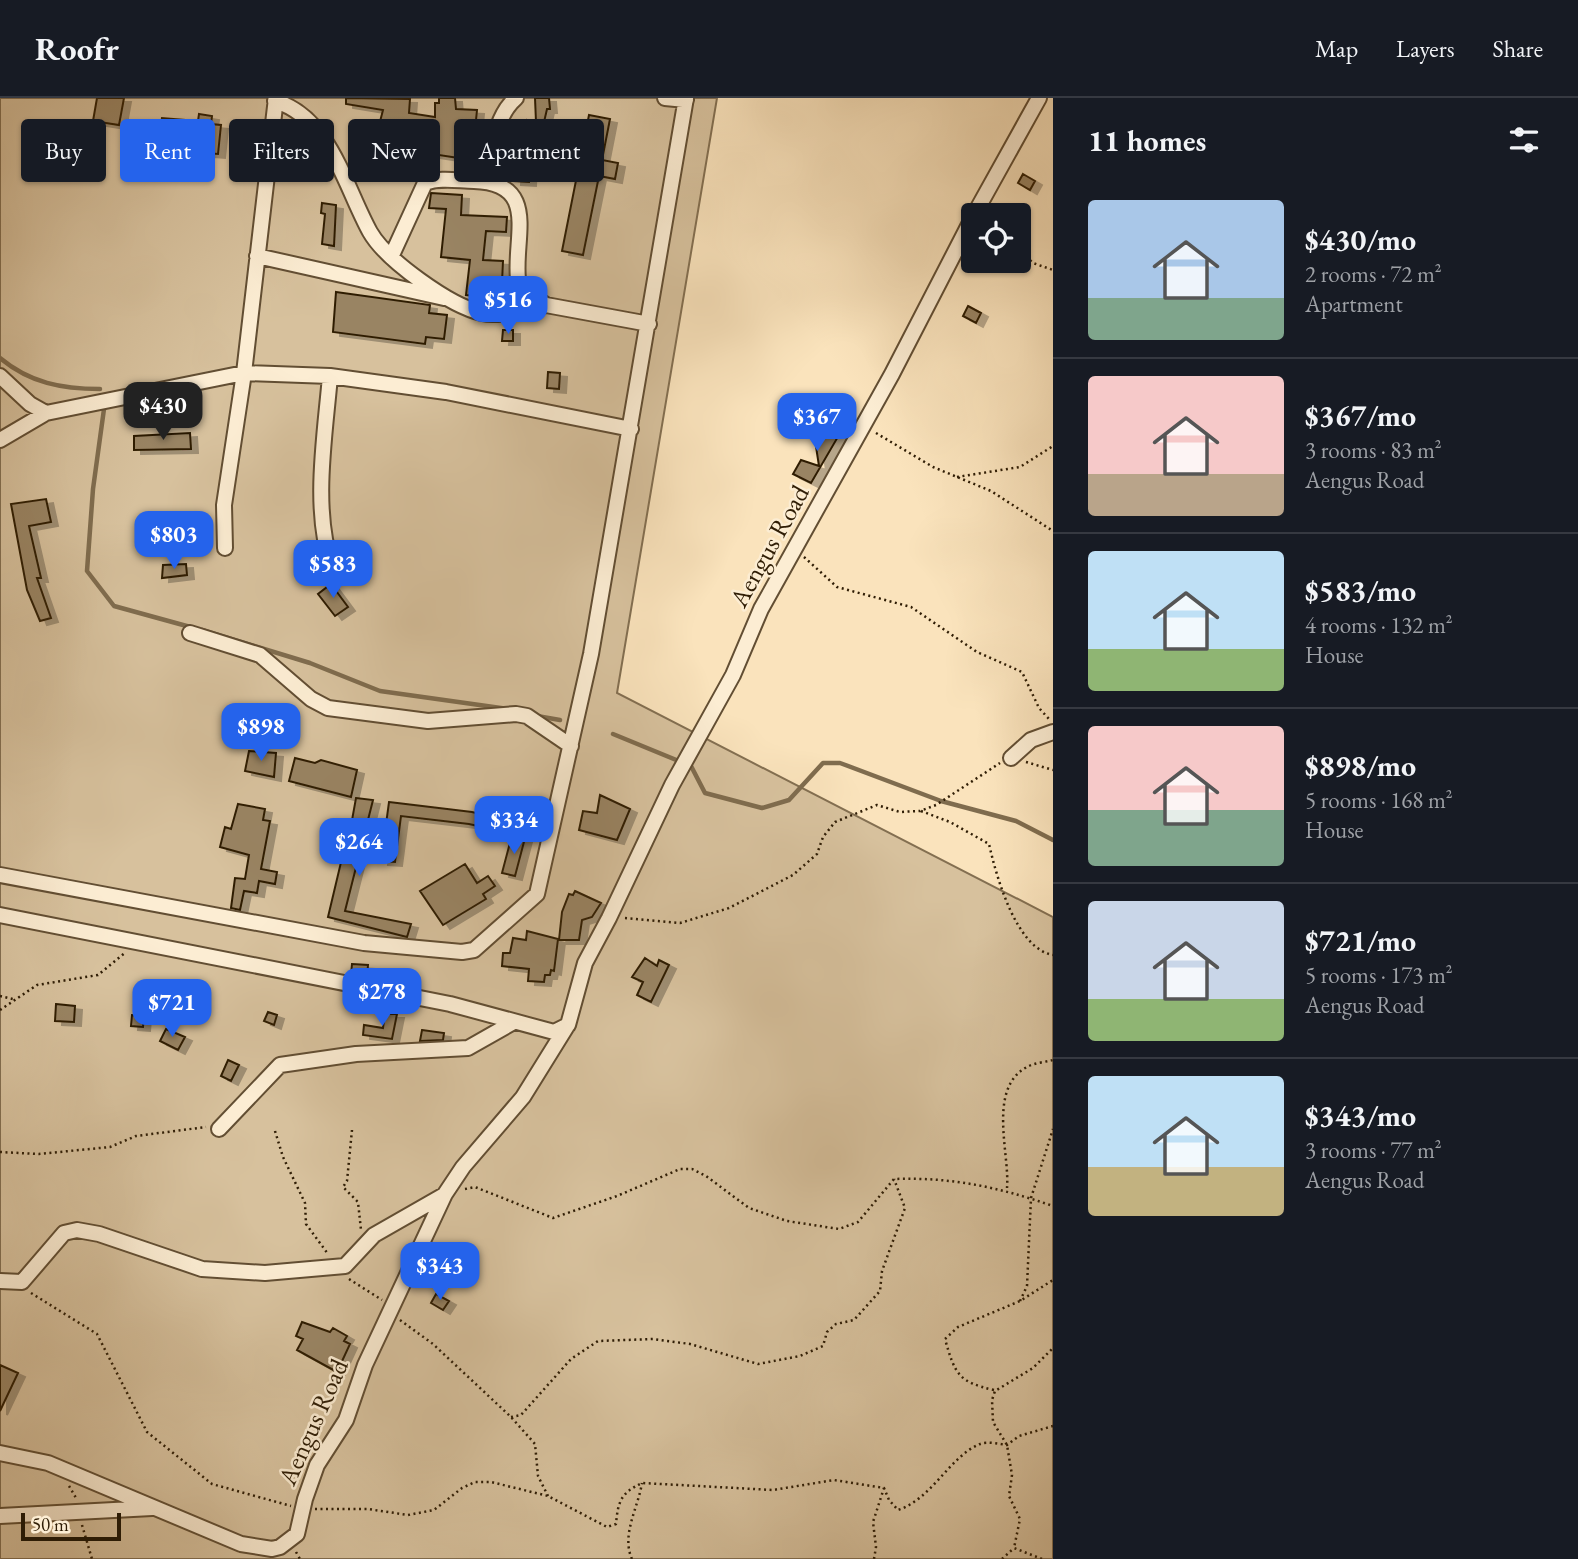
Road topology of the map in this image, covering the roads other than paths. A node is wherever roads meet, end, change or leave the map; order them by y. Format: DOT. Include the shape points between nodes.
graph roads {
  1 [pos="665,98"];
  2 [pos="1039,98"];
  3 [pos="511,99"];
  4 [pos="686,99"];
  5 [pos="276,100"];
  6 [pos="501,119"];
  7 [pos="454,180"];
  8 [pos="491,182"];
  9 [pos="981,203"];
  10 [pos="961,241"];
  11 [pos="391,255"];
  12 [pos="257,256"];
  13 [pos="449,299"];
  14 [pos="546,305"];
  15 [pos="649,324"];
  16 [pos="244,373"];
  17 [pos="0,376"];
  18 [pos="330,376"];
  19 [pos="46,413"];
  20 [pos="631,429"];
  21 [pos="0,440"];
  22 [pos="225,548"];
  23 [pos="332,567"];
  24 [pos="190,633"];
  25 [pos="1053,733"];
  26 [pos="571,746"];
  27 [pos="1011,758"];
  28 [pos="0,875"];
  29 [pos="0,915"];
  30 [pos="512,1023"];
  31 [pos="568,1025"];
  32 [pos="219,1129"];
  33 [pos="445,1194"];
  34 [pos="0,1281"];
  35 [pos="0,1453"];
  36 [pos="162,1508"];
  37 [pos="0,1516"];
  1 -- 4 [label="street"];
  2 -- 9 [label="street, Aengus Road"];
  3 -- 6 [label="street"];
  4 -- 15 [label="street"];
  5 -- 11 [label="street" via="294,107 332,152 372,235"];
  5 -- 12 [label="street"];
  7 -- 11 [label="street" via="425,183"];
  8 -- 14 [label="street" via="503,185 513,196 521,221 516,270 519,288"];
  10 -- 31 [label="street, Aengus Road" via="679,771 585,962"];
  11 -- 13 [label="street"];
  12 -- 13 [label="street"];
  12 -- 16 [label="street"];
  13 -- 14 [label="street" via="482,313"];
  14 -- 15 [label="street"];
  15 -- 20 [label="street"];
  16 -- 18 [label="street"];
  16 -- 19 [label="street"];
  16 -- 22 [label="street" via="224,505"];
  17 -- 19 [label="street"];
  18 -- 20 [label="street" via="471,396"];
  18 -- 23 [label="street" via="324,543"];
  19 -- 21 [label="street"];
  20 -- 26 [label="street"];
  24 -- 26 [label="street" via="260,655 320,706 428,721 516,714 527,716"];
  25 -- 27 [label="street" via="1031,740"];
  26 -- 28 [label="street" via="537,894 474,950 363,943"];
  29 -- 30 [label="street" via="450,1004"];
  30 -- 31 [label="street" via="554,1032"];
  30 -- 32 [label="street" via="468,1048 356,1054 280,1065"];
  31 -- 33 [label="street, Aengus Road" via="523,1097"];
  33 -- 34 [label="street" via="374,1235 338,1267 265,1273 202,1269 77,1230 64,1233 27,1279 15,1284"];
  33 -- 36 [label="street, Aengus Road" via="365,1365 346,1420 317,1465 297,1534 272,1549 241,1544"];
  35 -- 36 [label="street, Aengus Road" via="48,1464"];
  36 -- 37 [label="street"];
}
